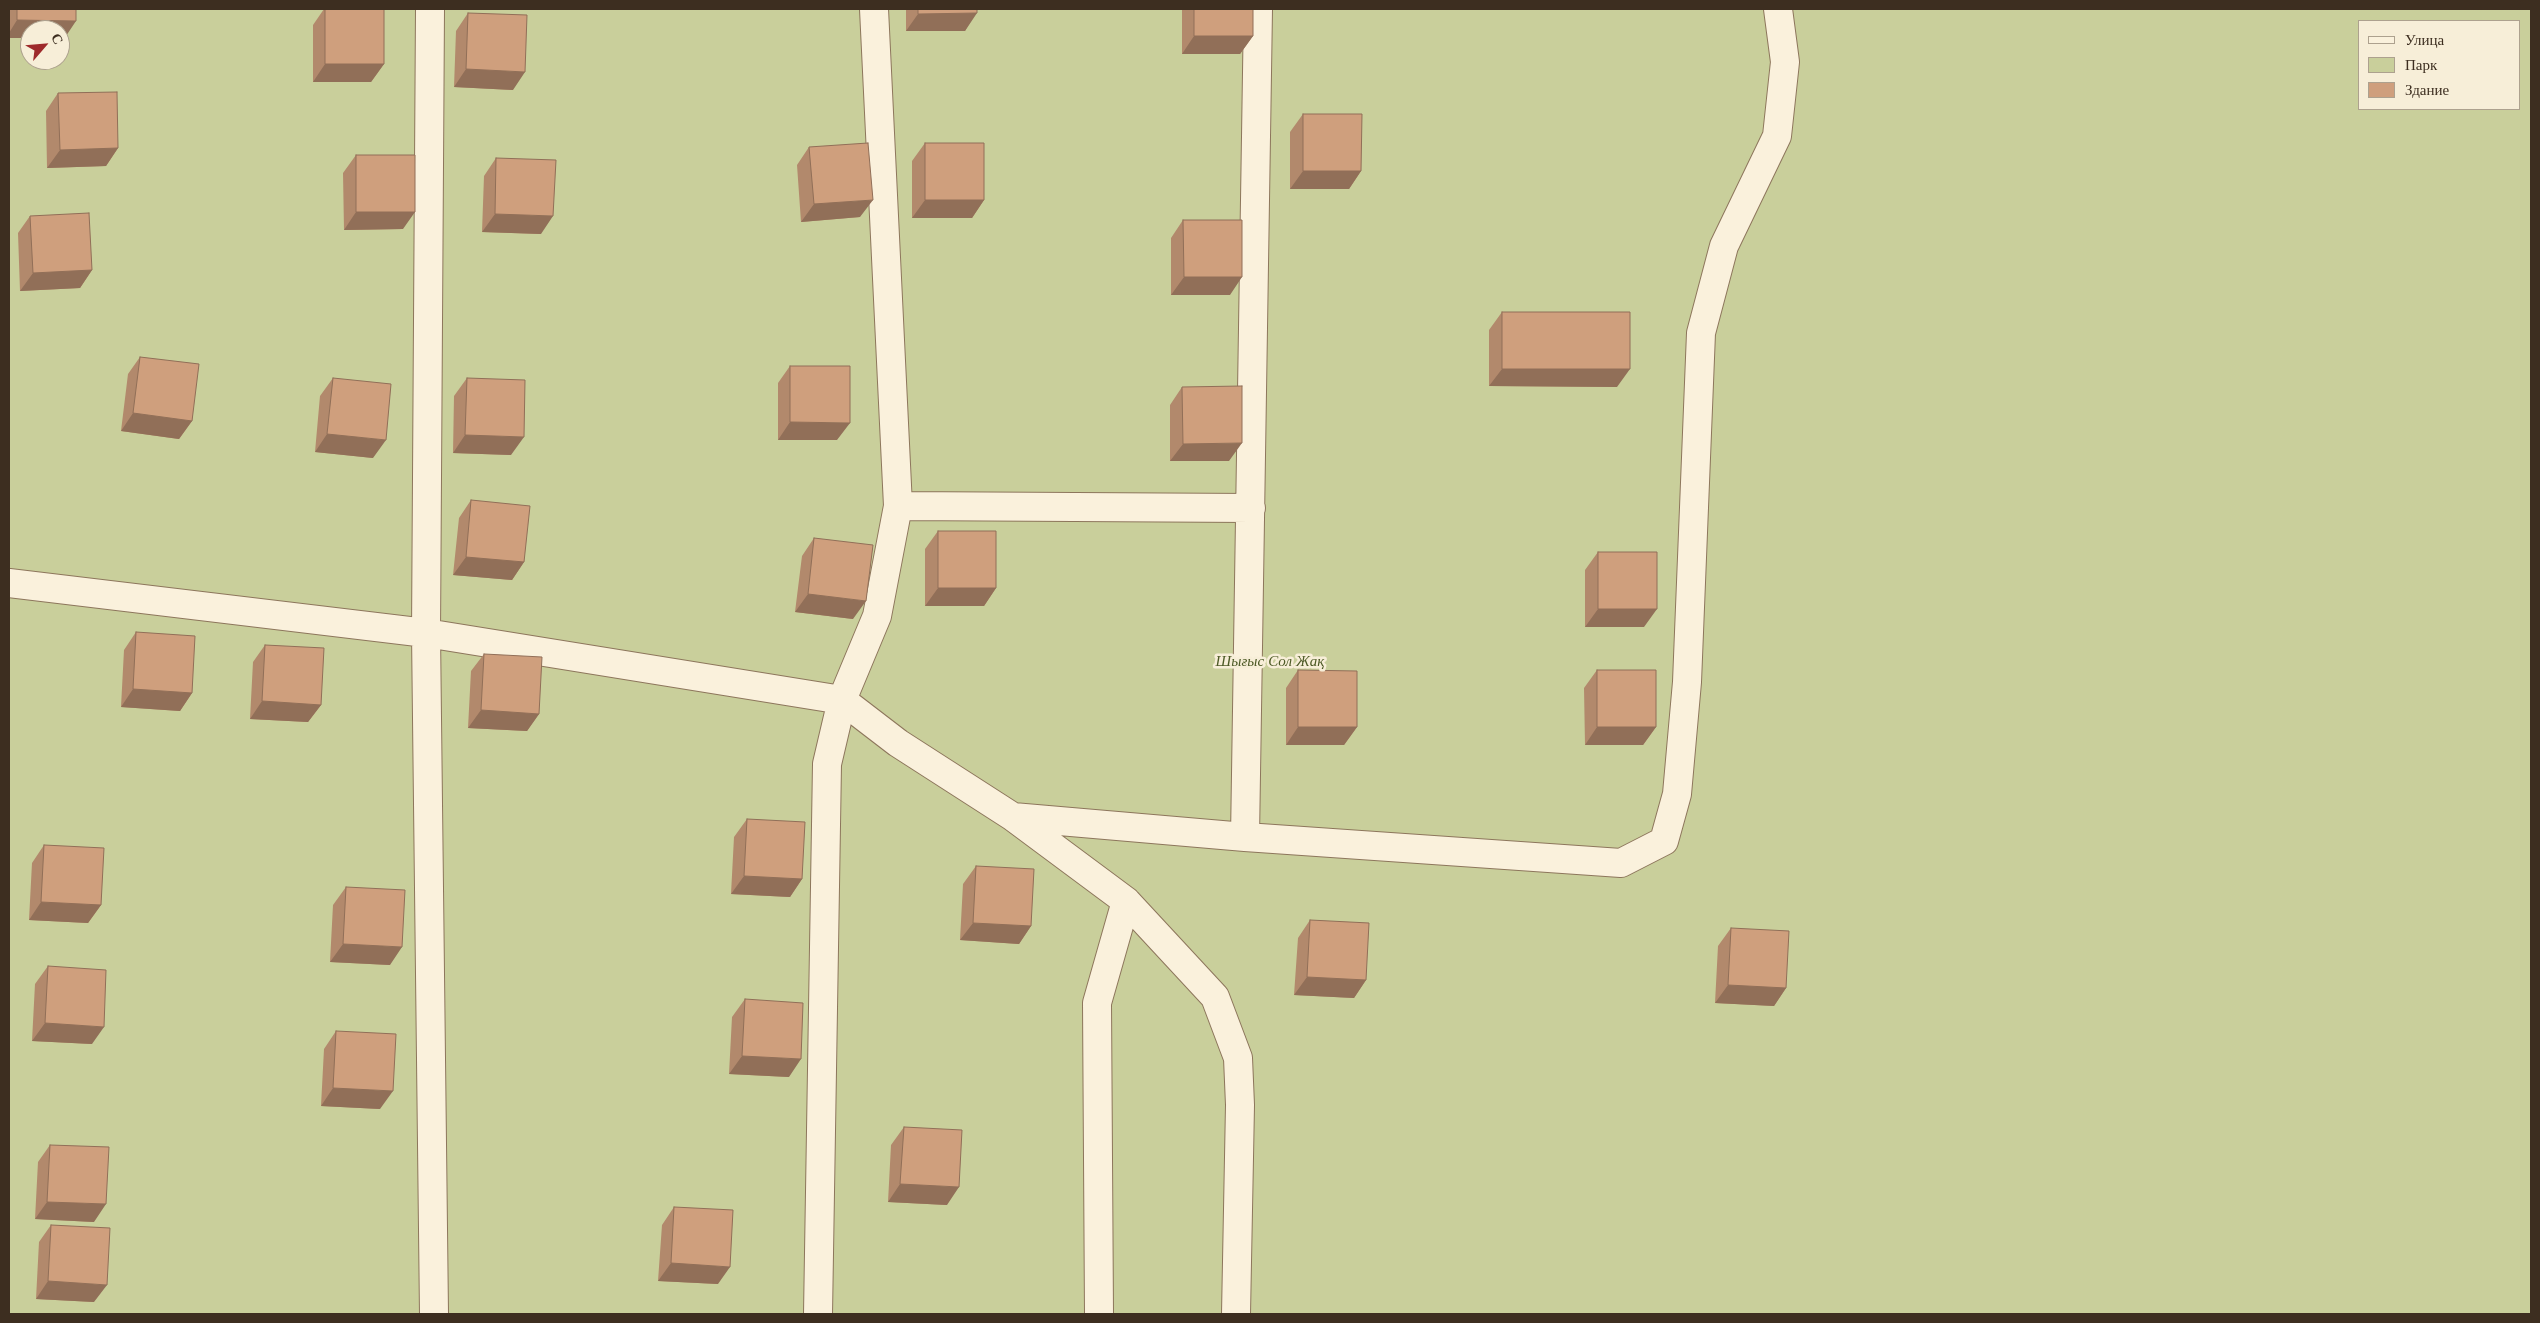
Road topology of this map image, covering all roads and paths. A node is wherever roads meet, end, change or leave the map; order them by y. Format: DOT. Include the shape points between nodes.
graph roads {
  1 [pos="430,9"];
  2 [pos="874,9"];
  3 [pos="1258,9"];
  4 [pos="1778,9"];
  5 [pos="898,506"];
  6 [pos="1251,508"];
  7 [pos="9,583"];
  8 [pos="426,633"];
  9 [pos="842,700"];
  10 [pos="1013,817"];
  11 [pos="1246,837"];
  12 [pos="1126,901"];
  13 [pos="434,1314"];
  14 [pos="818,1314"];
  15 [pos="1099,1314"];
  16 [pos="1236,1314"];
  1 -- 8 [label="street"];
  2 -- 5 [label="street"];
  3 -- 6 [label="street"];
  4 -- 11 [label="street" via="1785,62 1777,136 1724,246 1701,333 1687,682 1677,794 1664,841 1621,863"];
  5 -- 6 [label="street"];
  5 -- 9 [label="street" via="877,616"];
  6 -- 11 [label="street"];
  7 -- 8 [label="street"];
  8 -- 9 [label="street"];
  8 -- 13 [label="street"];
  9 -- 10 [label="street" via="898,743"];
  9 -- 14 [label="street" via="827,764"];
  10 -- 11 [label="street"];
  10 -- 12 [label="street"];
  12 -- 15 [label="street" via="1096,1003"];
  12 -- 16 [label="street" via="1215,997 1238,1058"];
}
